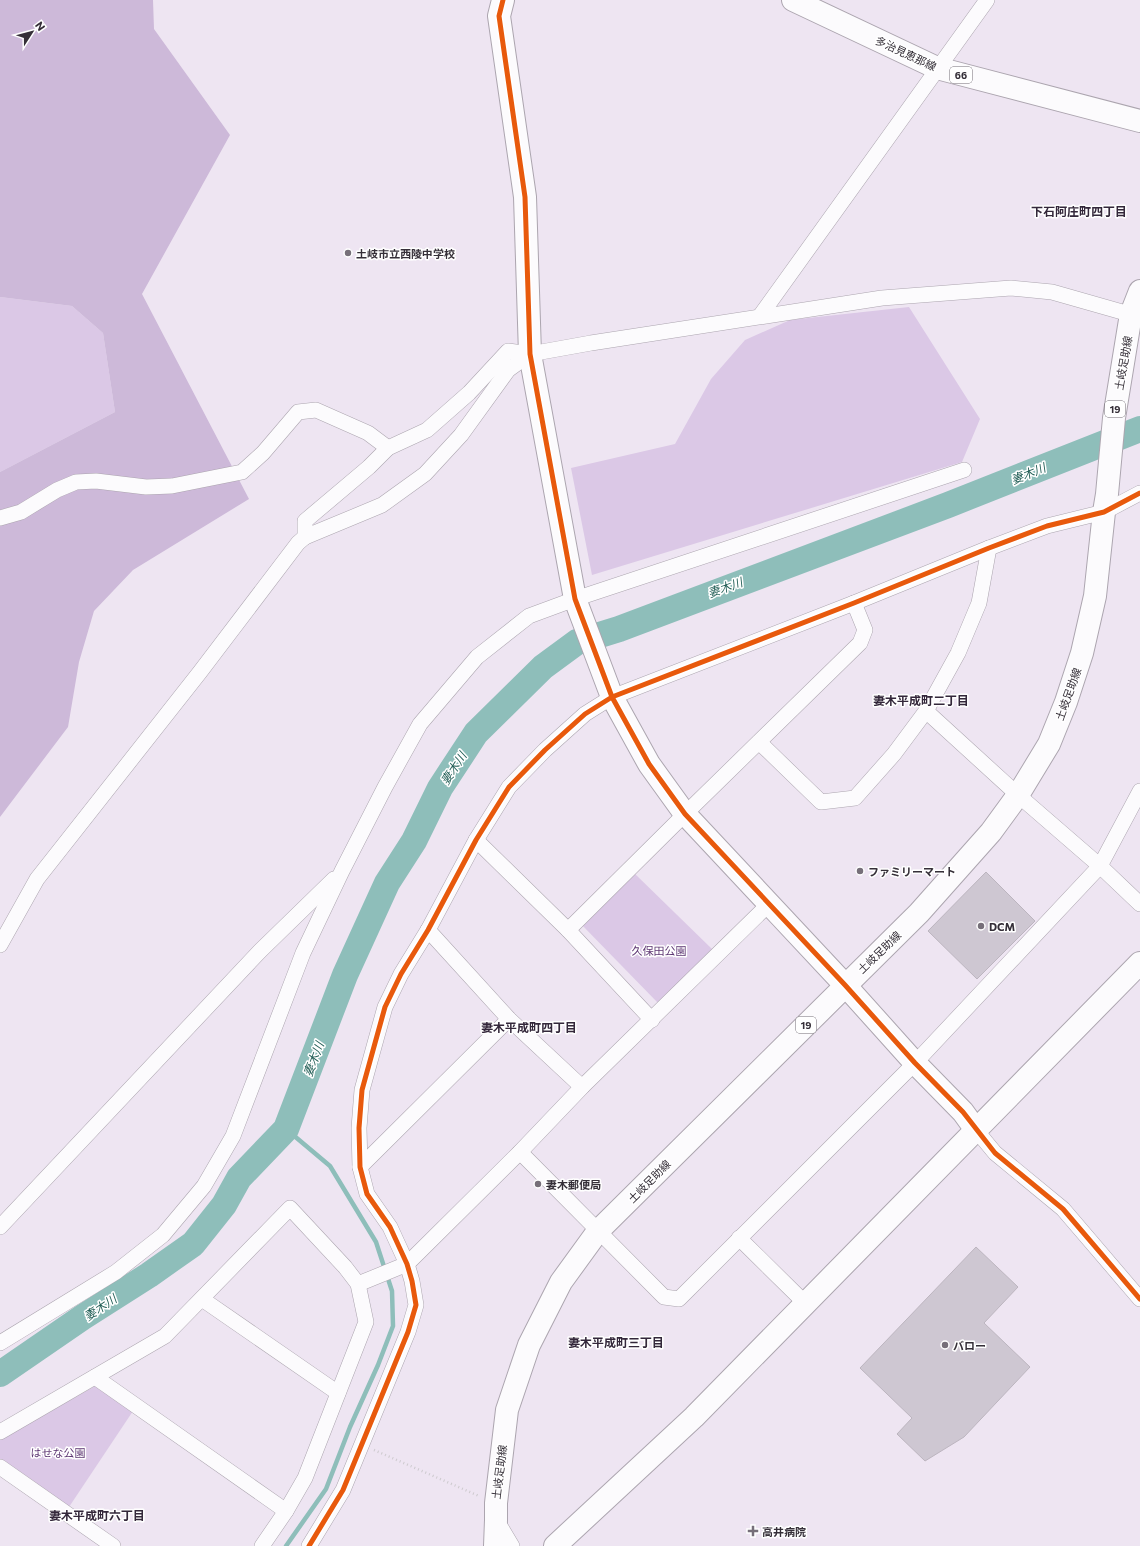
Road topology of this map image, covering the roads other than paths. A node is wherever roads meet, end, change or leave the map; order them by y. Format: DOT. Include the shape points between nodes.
graph roads {
  1 [pos="503,0"];
  2 [pos="987,0"];
  3 [pos="805,3"];
  4 [pos="937,68"];
  5 [pos="1140,121"];
  6 [pos="1140,291"];
  7 [pos="760,316"];
  8 [pos="1134,319"];
  9 [pos="530,354"];
  10 [pos="388,448"];
  11 [pos="964,470"];
  12 [pos="1140,493"];
  13 [pos="1105,503"];
  14 [pos="0,518"];
  15 [pos="305,537"];
  16 [pos="989,548"];
  17 [pos="575,599"];
  18 [pos="854,603"];
  19 [pos="612,698"];
  20 [pos="926,711"];
  21 [pos="759,742"];
  22 [pos="1140,791"];
  23 [pos="1018,795"];
  24 [pos="685,814"];
  25 [pos="476,840"];
  26 [pos="1100,866"];
  27 [pos="342,872"];
  28 [pos="769,904"];
  29 [pos="1140,904"];
  30 [pos="428,930"];
  31 [pos="568,930"];
  32 [pos="0,945"];
  33 [pos="1140,963"];
  34 [pos="845,985"];
  35 [pos="510,1019"];
  36 [pos="652,1020"];
  37 [pos="915,1063"];
  38 [pos="582,1087"];
  39 [pos="976,1130"];
  40 [pos="520,1152"];
  41 [pos="360,1167"];
  42 [pos="0,1227"];
  43 [pos="598,1231"];
  44 [pos="739,1238"];
  45 [pos="407,1264"];
  46 [pos="358,1284"];
  47 [pos="202,1299"];
  48 [pos="1140,1299"];
  49 [pos="805,1303"];
  50 [pos="0,1343"];
  51 [pos="95,1377"];
  52 [pos="338,1393"];
  53 [pos="0,1432"];
  54 [pos="0,1467"];
  55 [pos="286,1511"];
  56 [pos="496,1511"];
  57 [pos="555,1545"];
  58 [pos="113,1546"];
  59 [pos="262,1546"];
  60 [pos="309,1546"];
  61 [pos="495,1546"];
  62 [pos="512,1546"];
  1 -- 9 [label="street" via="499,16 525,197"];
  2 -- 4 [label="street"];
  3 -- 4 [label="street, 多治見恵那線 / 66"];
  4 -- 5 [label="street, 多治見恵那線 / 66"];
  4 -- 7 [label="street"];
  6 -- 8 [label="street, 土岐足助線 / 19"];
  7 -- 8 [label="street" via="882,298 1011,288 1052,292"];
  7 -- 9 [label="street"];
  8 -- 13 [label="street, 土岐足助線 / 19" via="1124,351"];
  9 -- 10 [label="street" via="508,351 469,393 427,430"];
  9 -- 15 [label="street" via="508,370 461,435 425,474 382,505"];
  9 -- 17 [label="street"];
  10 -- 14 [label="street" via="368,433 316,410 298,412 263,453 242,472 172,486 146,487 96,481 76,482 57,490 21,512"];
  10 -- 15 [label="street" via="305,521"];
  11 -- 17 [label="street"];
  12 -- 13 [label="street"];
  13 -- 16 [label="street"];
  13 -- 23 [label="street, 土岐足助線 / 19" via="1095,596 1082,653 1049,744"];
  15 -- 32 [label="street" via="37,879"];
  16 -- 18 [label="street"];
  16 -- 20 [label="street" via="979,603 958,652"];
  17 -- 19 [label="street"];
  17 -- 27 [label="street" via="529,616 477,657 420,724"];
  18 -- 19 [label="street"];
  18 -- 21 [label="street" via="865,630 860,643"];
  19 -- 24 [label="street" via="649,764"];
  19 -- 25 [label="street" via="585,714 509,787"];
  20 -- 21 [label="street" via="894,754 855,798 820,802"];
  20 -- 23 [label="street"];
  21 -- 24 [label="street"];
  22 -- 26 [label="street"];
  23 -- 26 [label="street"];
  23 -- 34 [label="street, 土岐足助線 / 19" via="991,832 919,913"];
  24 -- 28 [label="street"];
  24 -- 31 [label="street"];
  25 -- 30 [label="street"];
  25 -- 31 [label="street"];
  26 -- 29 [label="street"];
  26 -- 37 [label="street"];
  27 -- 42 [label="street" via="260,951"];
  27 -- 50 [label="street" via="304,953 233,1136 204,1186 164,1235 116,1272"];
  28 -- 34 [label="street"];
  28 -- 36 [label="street"];
  30 -- 35 [label="street"];
  30 -- 41 [label="street" via="401,974 385,1007 372,1048 362,1090 359,1128"];
  31 -- 36 [label="street"];
  33 -- 39 [label="street"];
  34 -- 37 [label="street"];
  34 -- 43 [label="street, 土岐足助線 / 19"];
  35 -- 38 [label="street"];
  35 -- 41 [label="street"];
  36 -- 38 [label="street"];
  37 -- 39 [label="street" via="963,1112"];
  37 -- 44 [label="street"];
  38 -- 40 [label="street"];
  39 -- 48 [label="street" via="995,1153 1063,1209"];
  39 -- 49 [label="street"];
  40 -- 43 [label="street"];
  40 -- 45 [label="street"];
  41 -- 45 [label="street" via="367,1194 390,1227"];
  43 -- 44 [label="street" via="664,1297 679,1299"];
  43 -- 56 [label="street, 土岐足助線 / 19" via="561,1282 529,1345 507,1410"];
  44 -- 49 [label="street"];
  45 -- 46 [label="street"];
  45 -- 60 [label="street" via="416,1305 408,1332 343,1490"];
  46 -- 47 [label="street" via="290,1208"];
  46 -- 52 [label="street" via="366,1322"];
  47 -- 51 [label="street" via="165,1336"];
  47 -- 52 [label="street"];
  49 -- 57 [label="street" via="694,1417"];
  51 -- 53 [label="street"];
  51 -- 55 [label="street"];
  52 -- 55 [label="street" via="305,1478"];
  54 -- 58 [label="street"];
  55 -- 59 [label="street"];
  56 -- 61 [label="street, 土岐足助線 / 19"];
  56 -- 62 [label="street"];
}
